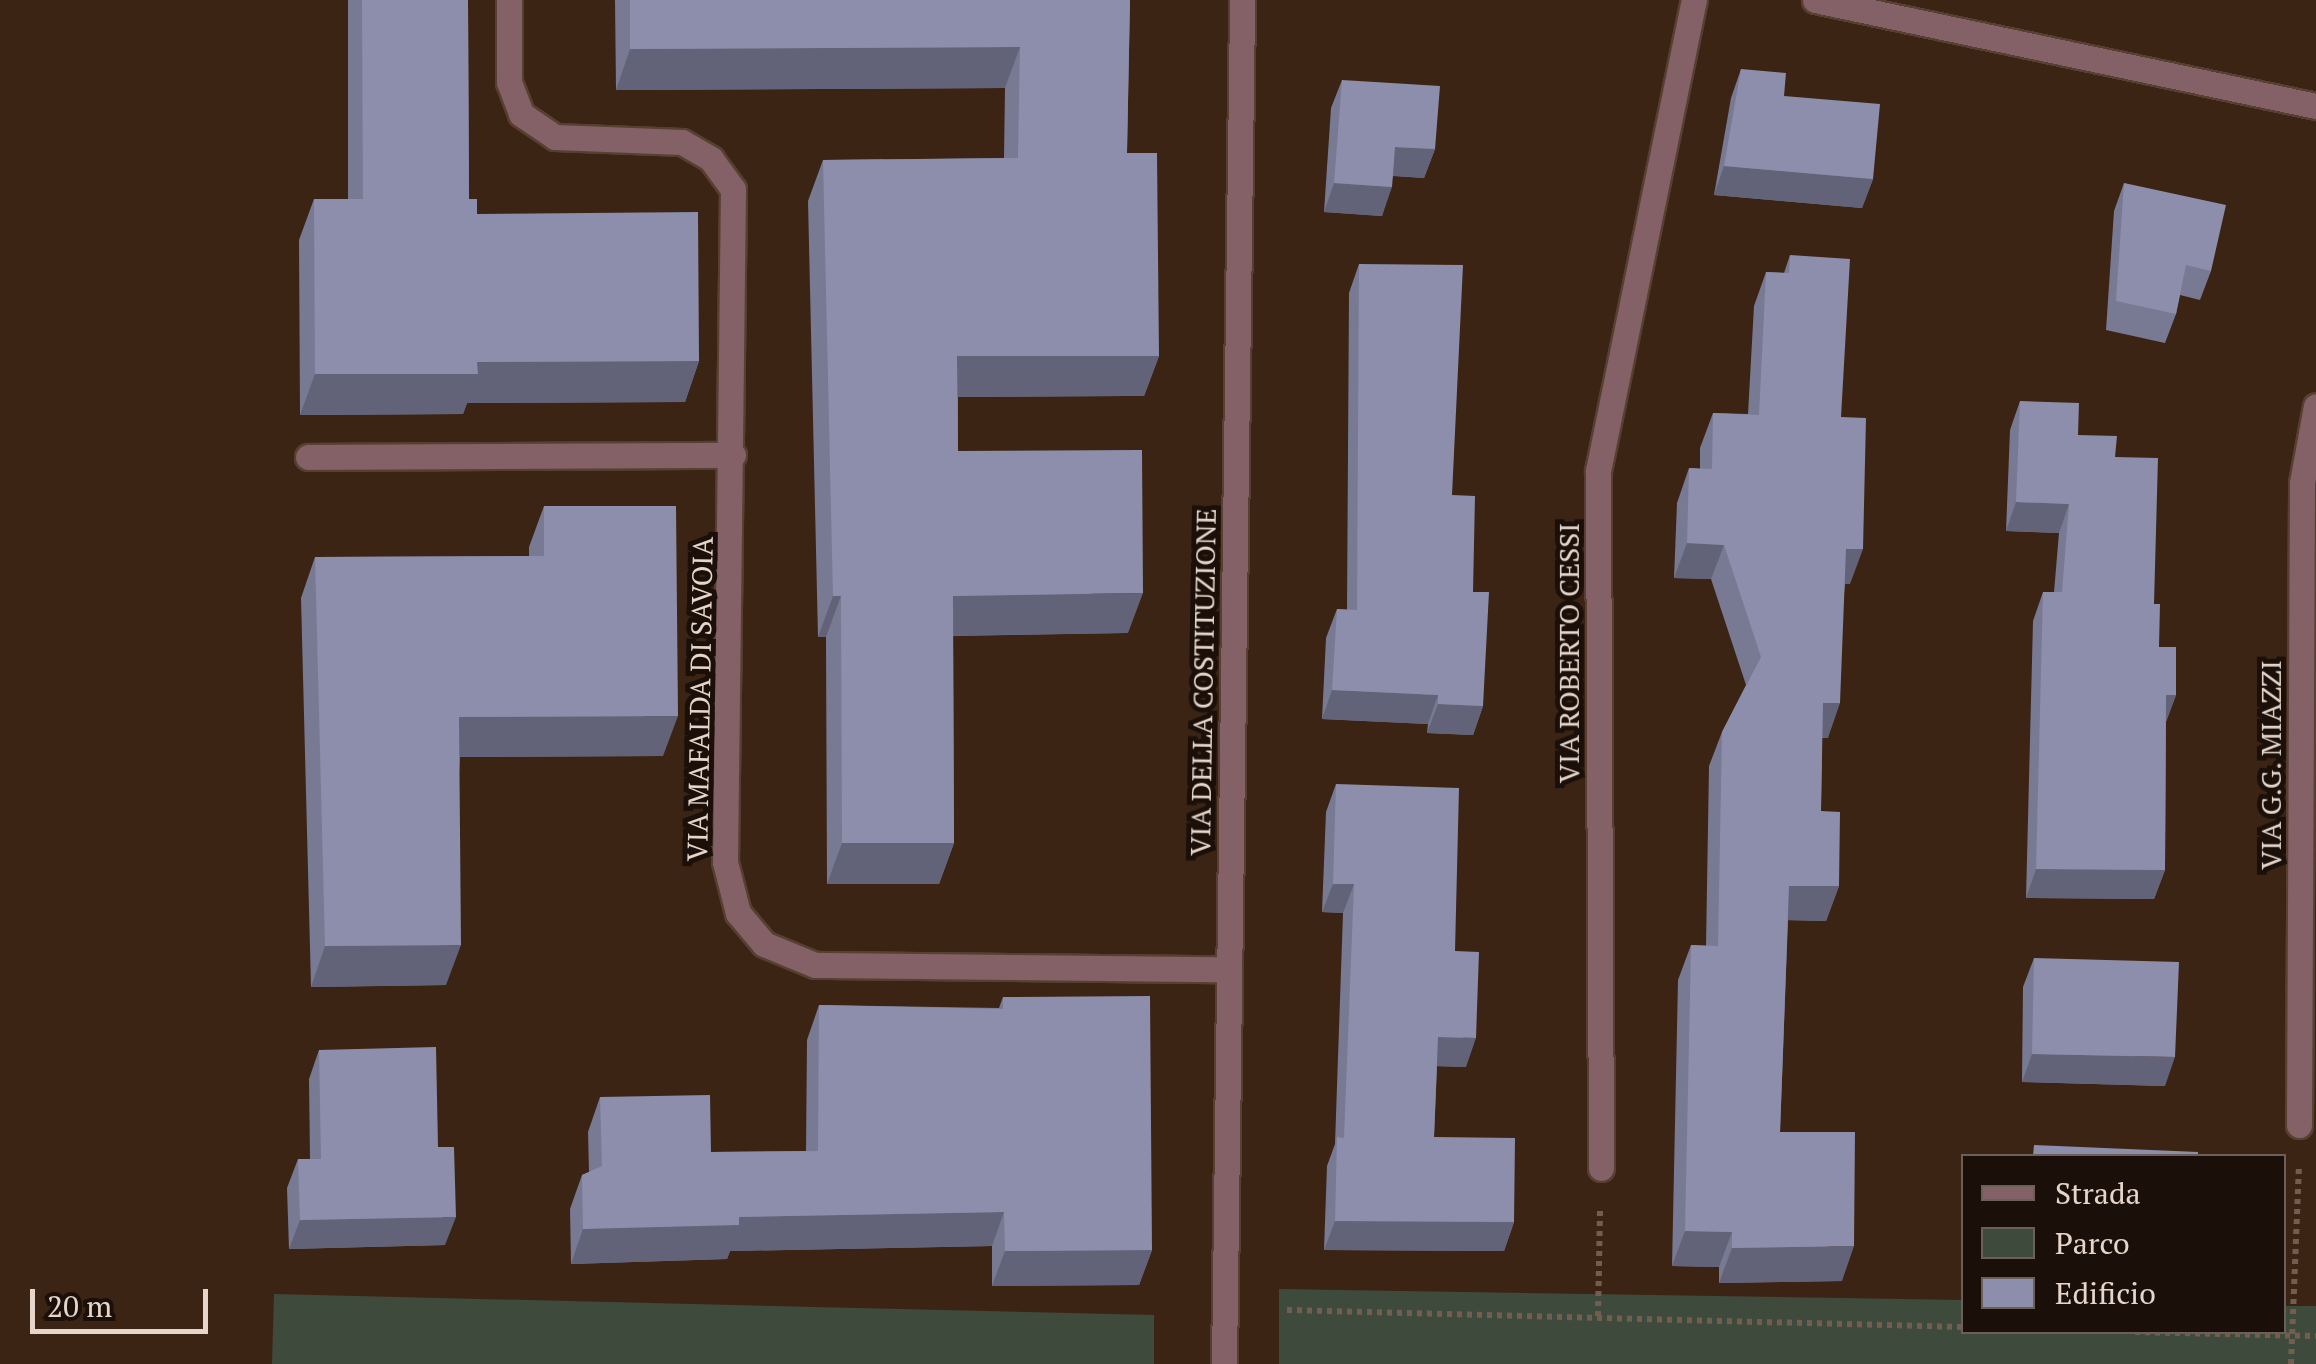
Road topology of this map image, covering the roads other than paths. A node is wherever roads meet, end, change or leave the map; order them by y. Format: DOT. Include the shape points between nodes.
graph roads {
  1 [pos="509,0"];
  2 [pos="1242,0"];
  3 [pos="1694,0"];
  4 [pos="1816,0"];
  5 [pos="2316,106"];
  6 [pos="2316,406"];
  7 [pos="733,455"];
  8 [pos="308,457"];
  9 [pos="1229,968"];
  10 [pos="2299,1125"];
  11 [pos="1601,1168"];
  12 [pos="1224,1364"];
  1 -- 7 [label="street, VIA MAFALDA DI SAVOIA" via="509,82 521,114 555,136 682,142 710,159 732,189"];
  2 -- 9 [label="street, VIA DELLA COSTITUZIONE"];
  3 -- 11 [label="street, VIA ROBERTO CESSI" via="1598,471"];
  4 -- 5 [label="street"];
  6 -- 10 [label="street, VIA G.G. MIAZZI" via="2302,483"];
  7 -- 8 [label="street"];
  7 -- 9 [label="street, VIA MAFALDA DI SAVOIA" via="725,862 738,913 764,944 815,965"];
  9 -- 12 [label="street, VIA DELLA COSTITUZIONE"];
}
